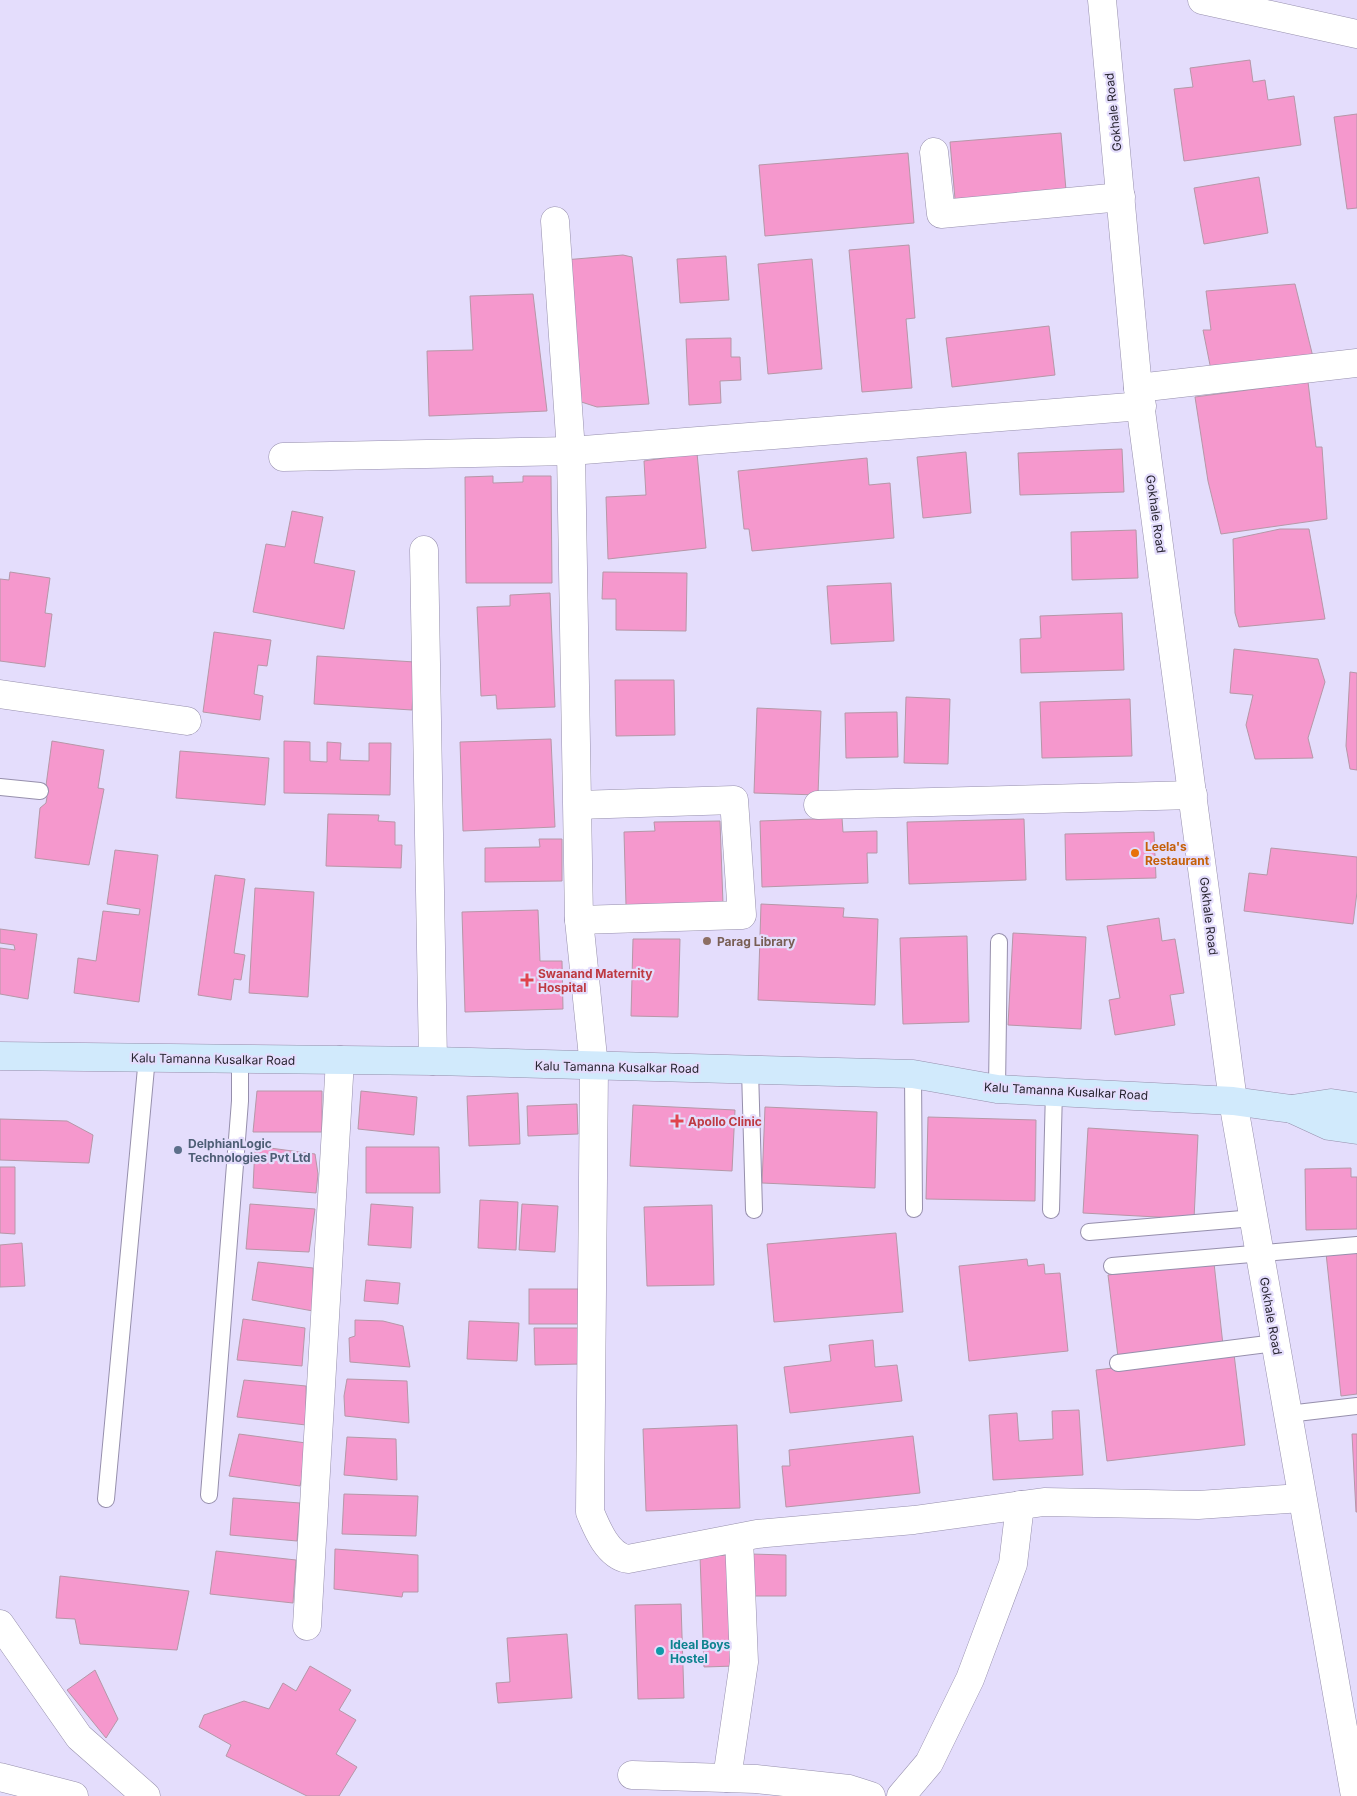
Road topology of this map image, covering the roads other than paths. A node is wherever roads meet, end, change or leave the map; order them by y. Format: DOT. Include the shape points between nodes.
graph roads {
  1 [pos="1102,0"];
  2 [pos="1202,0"];
  3 [pos="1357,34"];
  4 [pos="934,152"];
  5 [pos="1121,197"];
  6 [pos="555,221"];
  7 [pos="1357,363"];
  8 [pos="1140,397"];
  9 [pos="571,451"];
  10 [pos="282,457"];
  11 [pos="424,550"];
  12 [pos="0,694"];
  13 [pos="187,720"];
  14 [pos="0,787"];
  15 [pos="40,790"];
  16 [pos="1193,795"];
  17 [pos="578,805"];
  18 [pos="818,805"];
  19 [pos="579,920"];
  20 [pos="999,942"];
  21 [pos="0,1056"];
  22 [pos="147,1057"];
  23 [pos="240,1059"];
  24 [pos="340,1060"];
  25 [pos="433,1061"];
  26 [pos="594,1067"];
  27 [pos="750,1070"];
  28 [pos="913,1074"];
  29 [pos="997,1089"];
  30 [pos="1054,1090"];
  31 [pos="1233,1100"];
  32 [pos="1357,1107"];
  33 [pos="1292,1109"];
  34 [pos="1357,1130"];
  35 [pos="914,1209"];
  36 [pos="754,1210"];
  37 [pos="1051,1210"];
  38 [pos="1254,1218"];
  39 [pos="1089,1232"];
  40 [pos="1357,1245"];
  41 [pos="1259,1252"];
  42 [pos="1112,1266"];
  43 [pos="1275,1343"];
  44 [pos="1118,1363"];
  45 [pos="1357,1406"];
  46 [pos="1288,1414"];
  47 [pos="209,1495"];
  48 [pos="1302,1498"];
  49 [pos="106,1499"];
  50 [pos="1020,1505"];
  51 [pos="739,1538"];
  52 [pos="0,1624"];
  53 [pos="307,1626"];
  54 [pos="1352,1758"];
  55 [pos="632,1775"];
  56 [pos="0,1777"];
  57 [pos="727,1778"];
  58 [pos="74,1796"];
  59 [pos="146,1796"];
  60 [pos="871,1796"];
  61 [pos="901,1796"];
  62 [pos="1355,1796"];
  1 -- 5 [label="street, Gokhale Road"];
  2 -- 3 [label="street"];
  4 -- 5 [label="street" via="941,214"];
  5 -- 8 [label="street, Gokhale Road"];
  6 -- 9 [label="street"];
  7 -- 8 [label="street"];
  8 -- 9 [label="street"];
  8 -- 16 [label="street, Gokhale Road"];
  9 -- 10 [label="street"];
  9 -- 17 [label="street"];
  11 -- 25 [label="street"];
  12 -- 13 [label="street"];
  14 -- 15 [label="lane"];
  16 -- 18 [label="street"];
  16 -- 31 [label="street, Gokhale Road"];
  17 -- 19 [label="street"];
  17 -- 19 [label="street" via="734,800 742,914"];
  19 -- 26 [label="street"];
  20 -- 29 [label="lane"];
  21 -- 22 [label="main road, Kalu Tamanna Kusalkar Road"];
  22 -- 23 [label="main road, Kalu Tamanna Kusalkar Road"];
  22 -- 49 [label="lane"];
  23 -- 24 [label="main road, Kalu Tamanna Kusalkar Road"];
  23 -- 47 [label="lane" via="240,1101"];
  24 -- 25 [label="main road, Kalu Tamanna Kusalkar Road"];
  24 -- 53 [label="street"];
  25 -- 26 [label="main road, Kalu Tamanna Kusalkar Road"];
  26 -- 27 [label="main road, Kalu Tamanna Kusalkar Road"];
  26 -- 51 [label="street" via="590,1512 608,1546 622,1558"];
  27 -- 28 [label="main road, Kalu Tamanna Kusalkar Road"];
  27 -- 36 [label="lane"];
  28 -- 29 [label="main road, Kalu Tamanna Kusalkar Road"];
  28 -- 35 [label="lane"];
  29 -- 30 [label="main road, Kalu Tamanna Kusalkar Road"];
  30 -- 31 [label="main road, Kalu Tamanna Kusalkar Road"];
  30 -- 37 [label="lane"];
  31 -- 33 [label="main road, Kalu Tamanna Kusalkar Road"];
  31 -- 38 [label="street, Gokhale Road"];
  32 -- 33 [label="main road" via="1331,1103"];
  33 -- 34 [label="main road" via="1329,1126"];
  38 -- 39 [label="lane"];
  38 -- 41 [label="street, Gokhale Road"];
  40 -- 41 [label="lane"];
  41 -- 42 [label="lane"];
  41 -- 43 [label="street, Gokhale Road"];
  43 -- 44 [label="lane"];
  43 -- 46 [label="street, Gokhale Road"];
  45 -- 46 [label="lane"];
  46 -- 48 [label="street, Gokhale Road"];
  48 -- 50 [label="street" via="1198,1505 1044,1502"];
  48 -- 54 [label="street, Gokhale Road"];
  50 -- 51 [label="street" via="914,1520"];
  50 -- 61 [label="street" via="1013,1564 970,1679 929,1763"];
  51 -- 57 [label="street" via="744,1662"];
  52 -- 59 [label="street" via="79,1737"];
  54 -- 62 [label="street, Gokhale Road"];
  55 -- 57 [label="street"];
  56 -- 58 [label="street"];
  57 -- 60 [label="street" via="849,1789"];
}
